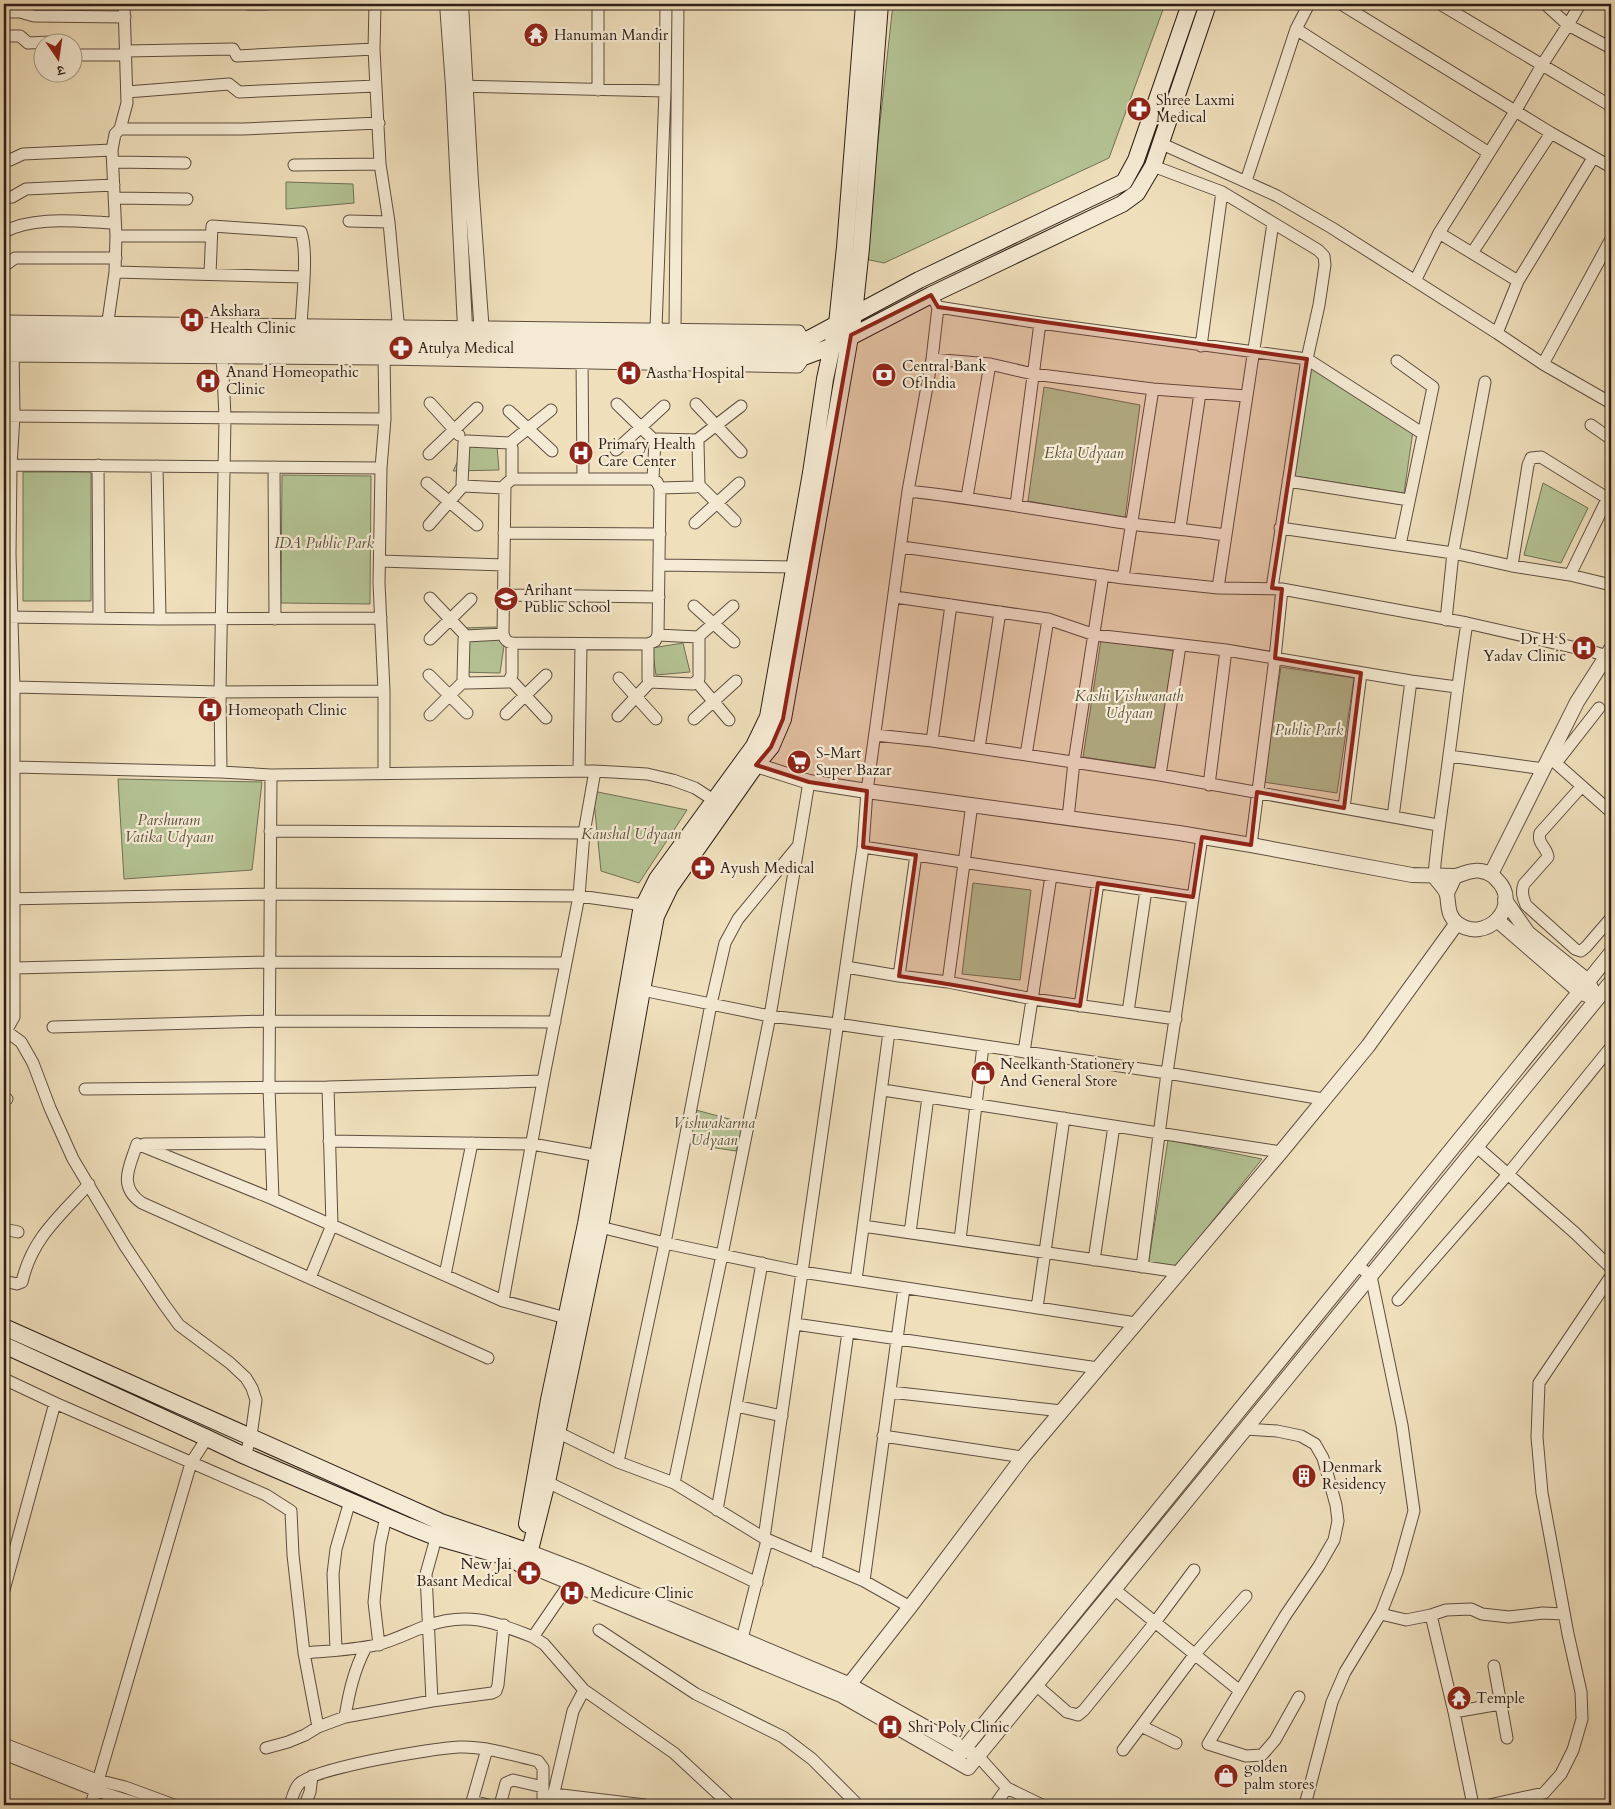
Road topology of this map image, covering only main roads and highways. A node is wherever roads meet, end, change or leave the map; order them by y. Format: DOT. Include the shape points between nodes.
graph roads {
  1 [pos="864,4"];
  2 [pos="880,4"];
  3 [pos="1190,4"];
  4 [pos="1208,4"];
  5 [pos="854,314"];
  6 [pos="837,324"];
  7 [pos="107,333"];
  8 [pos="851,335"];
  9 [pos="465,337"];
  10 [pos="482,338"];
  11 [pos="7,346"];
  12 [pos="832,346"];
  13 [pos="805,349"];
  14 [pos="4,1327"];
  15 [pos="4,1345"];
  16 [pos="439,1529"];
  17 [pos="525,1554"];
  1 -- 6 [label="main road"];
  2 -- 5 [label="main road"];
  3 -- 5 [label="main road" via="1136,160 1124,182"];
  4 -- 8 [label="main road" via="1153,166 1137,193 1122,204 934,301"];
  5 -- 6 [label="main road"];
  5 -- 8 [label="main road"];
  6 -- 12 [label="main road"];
  6 -- 13 [label="main road"];
  7 -- 9 [label="main road" via="301,329 399,331"];
  7 -- 9 [label="main road" via="222,352 384,354"];
  7 -- 11 [label="main road"];
  8 -- 12 [label="main road"];
  8 -- 17 [label="main road" via="783,719 771,747 670,887 656,916 600,1227 547,1482"];
  9 -- 10 [label="main road"];
  10 -- 13 [label="main road" via="674,338"];
  10 -- 13 [label="main road" via="582,357"];
  12 -- 13 [label="main road"];
  12 -- 17 [label="main road" via="768,716 754,746 657,879 643,905 586,1224 528,1515"];
  14 -- 16 [label="main road" via="251,1436"];
  15 -- 16 [label="main road" via="386,1517"];
  16 -- 17 [label="main road"];
}
